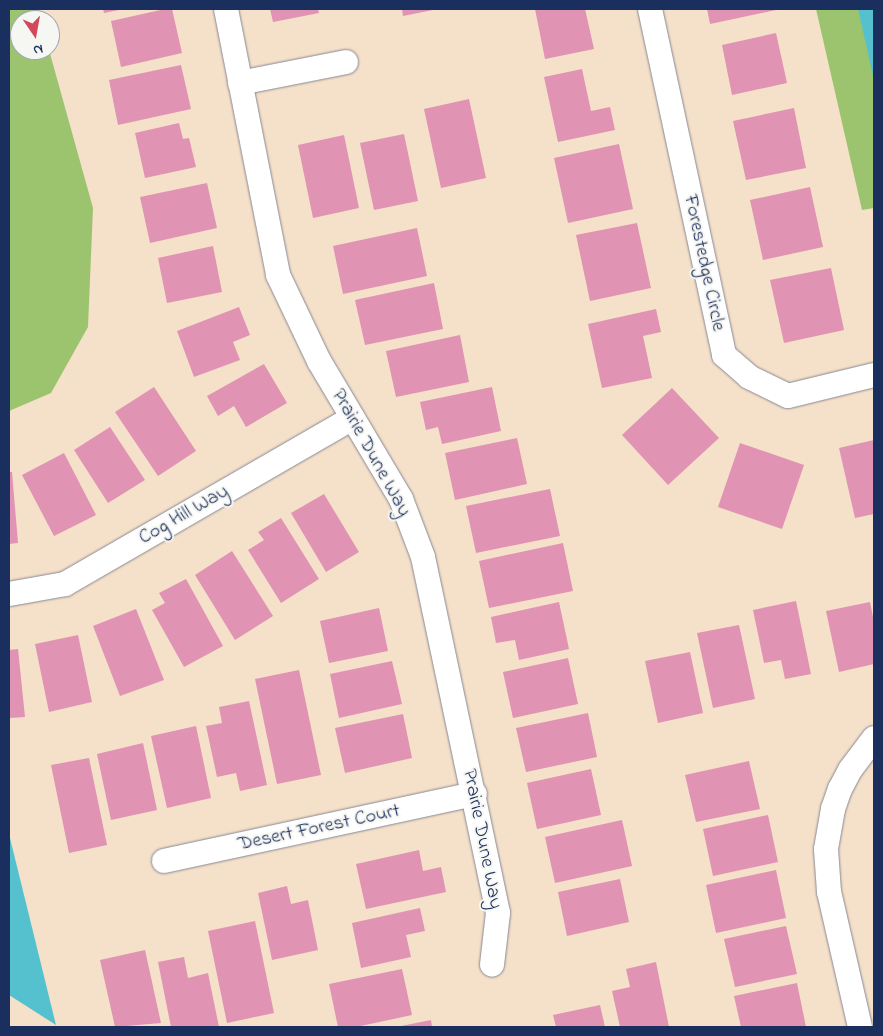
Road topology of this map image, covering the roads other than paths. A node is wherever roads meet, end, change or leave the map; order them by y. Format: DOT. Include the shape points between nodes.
graph roads {
  1 [pos="226,9"];
  2 [pos="650,9"];
  3 [pos="346,62"];
  4 [pos="240,83"];
  5 [pos="874,375"];
  6 [pos="352,418"];
  7 [pos="9,594"];
  8 [pos="874,738"];
  9 [pos="475,794"];
  10 [pos="164,861"];
  11 [pos="492,965"];
  12 [pos="860,1027"];
  1 -- 4 [label="street, Prairie Dune Way"];
  2 -- 5 [label="street, Forestedge Circle" via="724,355 749,377 788,396"];
  3 -- 4 [label="street"];
  4 -- 6 [label="street, Prairie Dune Way" via="278,275 319,361"];
  6 -- 7 [label="street, Cog Hill Way" via="65,584"];
  6 -- 9 [label="street, Prairie Dune Way" via="402,499 423,557"];
  8 -- 12 [label="street" via="840,789 826,849 829,892"];
  9 -- 10 [label="street, Desert Forest Court"];
  9 -- 11 [label="street, Prairie Dune Way" via="498,913"];
}
